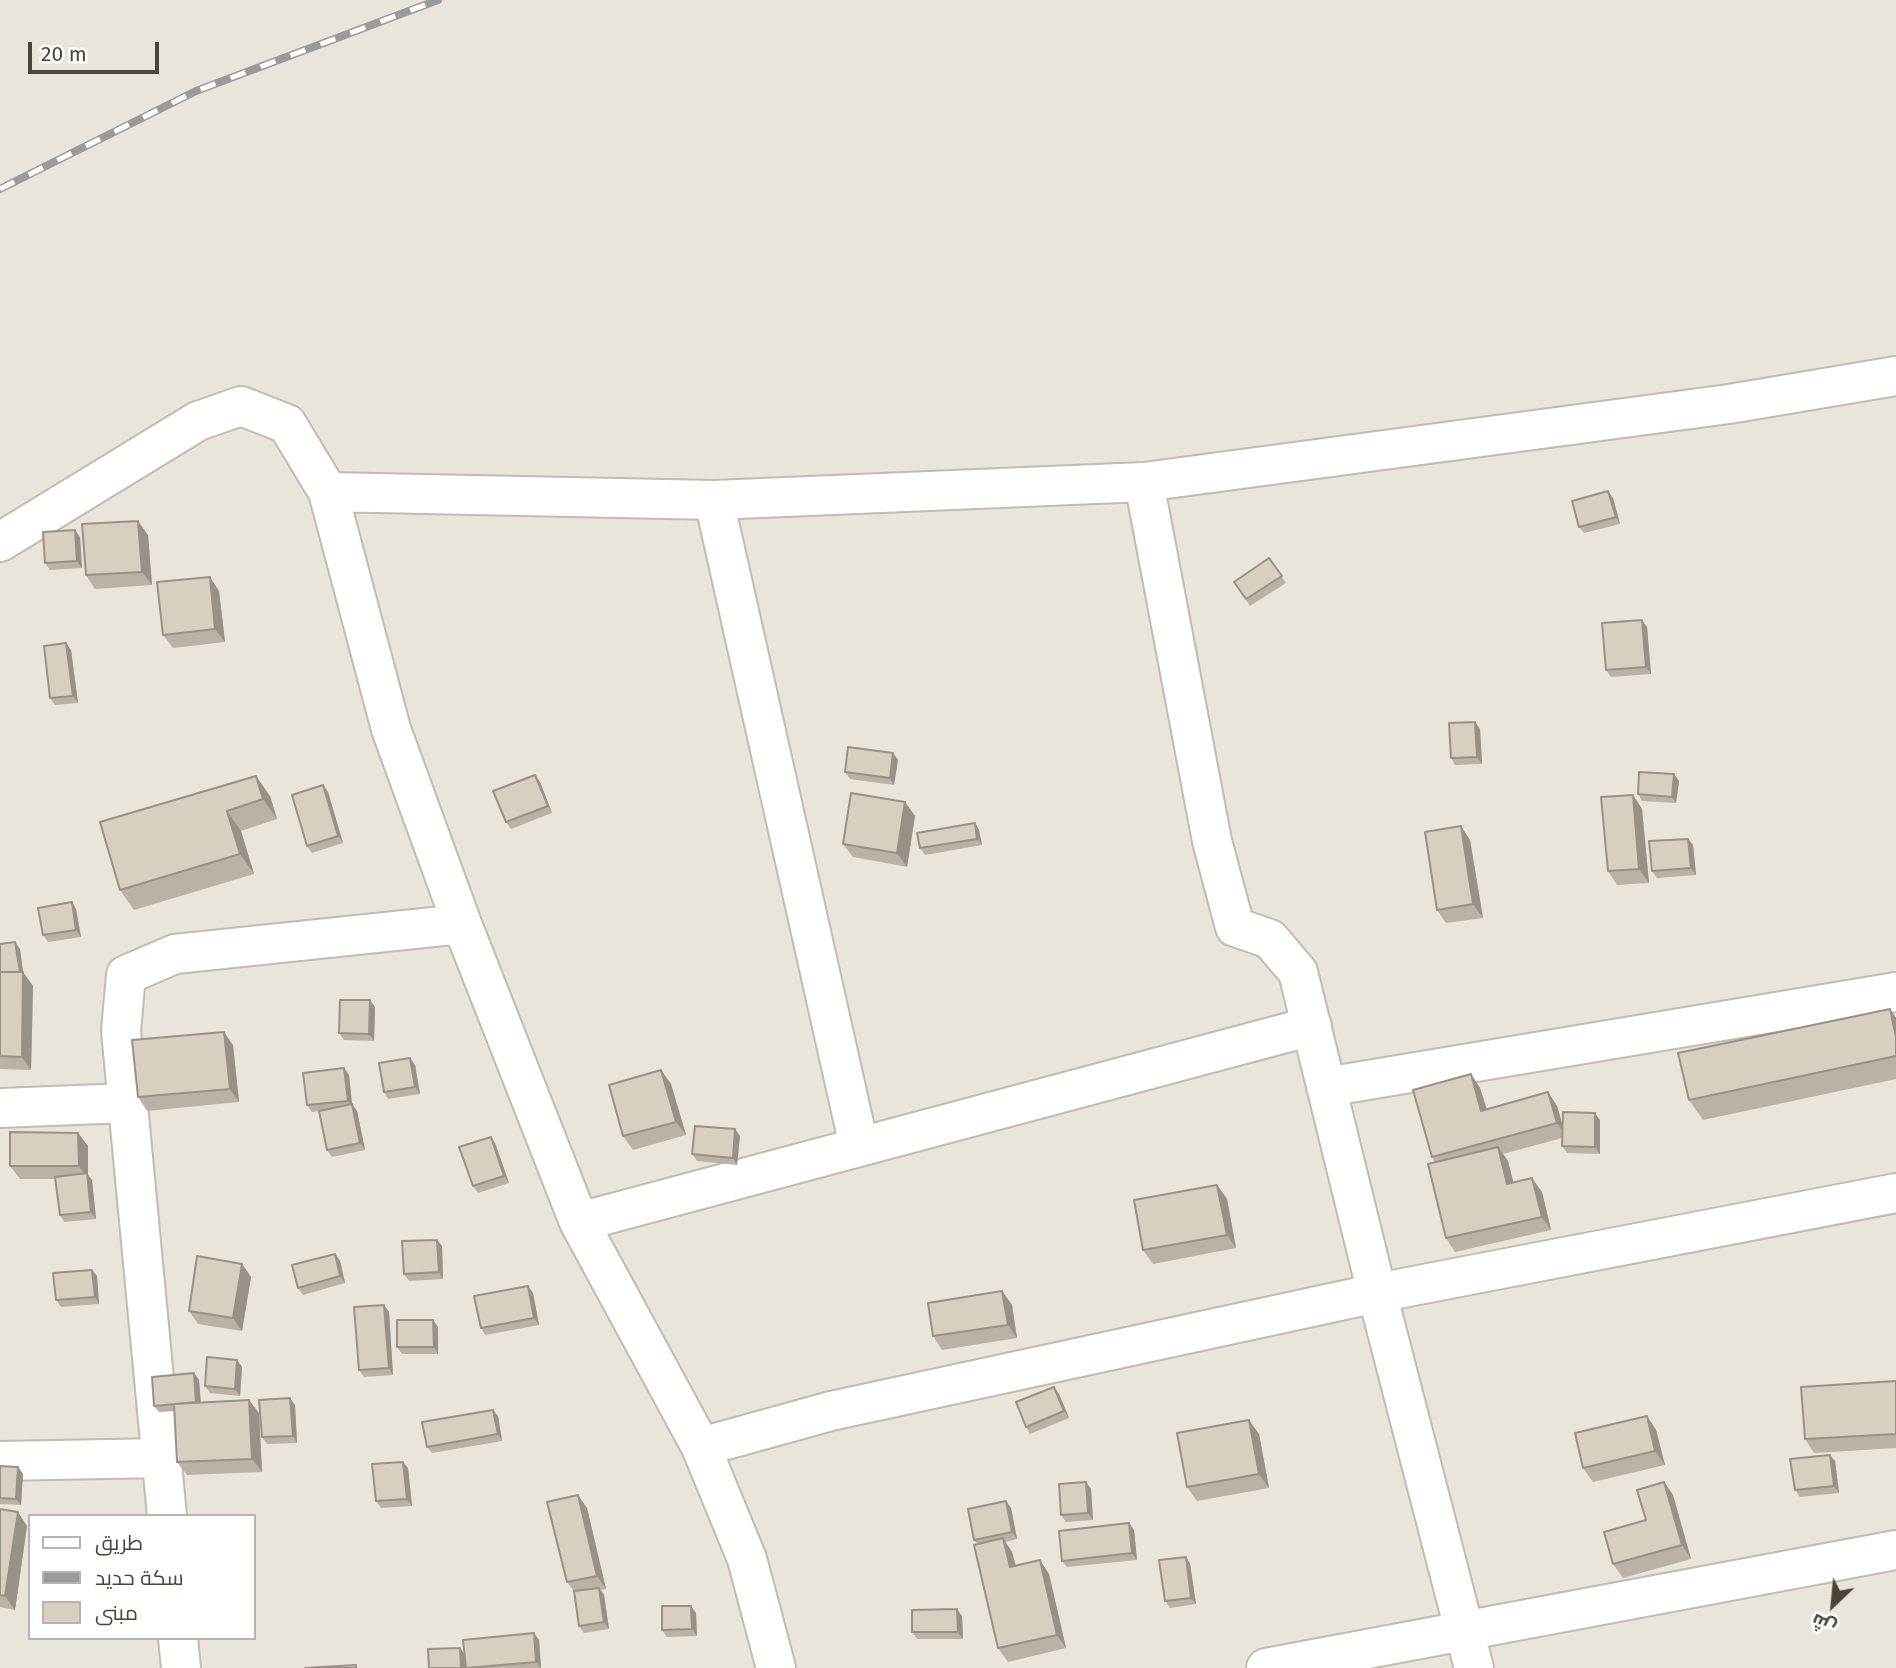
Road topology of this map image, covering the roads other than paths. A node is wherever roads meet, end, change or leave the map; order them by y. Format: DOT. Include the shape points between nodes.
graph roads {
  1 [pos="1896,376"];
  2 [pos="1144,482"];
  3 [pos="328,492"];
  4 [pos="714,500"];
  5 [pos="0,542"];
  6 [pos="462,924"];
  7 [pos="1896,992"];
  8 [pos="1312,1026"];
  9 [pos="1326,1087"];
  10 [pos="128,1103"];
  11 [pos="0,1108"];
  12 [pos="859,1146"];
  13 [pos="1896,1193"];
  14 [pos="579,1222"];
  15 [pos="1377,1293"];
  16 [pos="701,1447"];
  17 [pos="162,1458"];
  18 [pos="0,1461"];
  19 [pos="167,1514"];
  20 [pos="1896,1550"];
  21 [pos="1465,1629"];
  22 [pos="178,1640"];
  23 [pos="181,1668"];
  24 [pos="776,1668"];
  25 [pos="1266,1668"];
  26 [pos="1474,1668"];
  1 -- 2 [label="street" via="1729,404"];
  2 -- 4 [label="street"];
  2 -- 8 [label="street" via="1212,841 1235,927 1270,939 1298,972"];
  3 -- 4 [label="street"];
  3 -- 5 [label="street" via="287,424 242,406 198,421"];
  3 -- 6 [label="street" via="391,729"];
  4 -- 12 [label="street"];
  6 -- 10 [label="street" via="174,954 127,975 121,1031"];
  6 -- 14 [label="street"];
  7 -- 9 [label="street"];
  8 -- 9 [label="street"];
  8 -- 12 [label="street"];
  9 -- 15 [label="street"];
  10 -- 11 [label="street"];
  10 -- 17 [label="street"];
  12 -- 14 [label="street"];
  13 -- 15 [label="street"];
  14 -- 16 [label="street"];
  15 -- 16 [label="street" via="831,1411"];
  15 -- 21 [label="street"];
  16 -- 24 [label="street" via="747,1559"];
  17 -- 18 [label="street"];
  17 -- 19 [label="street"];
  20 -- 21 [label="street"];
  21 -- 25 [label="street"];
  21 -- 26 [label="street"];
  22 -- 23 [label="street"];
}
